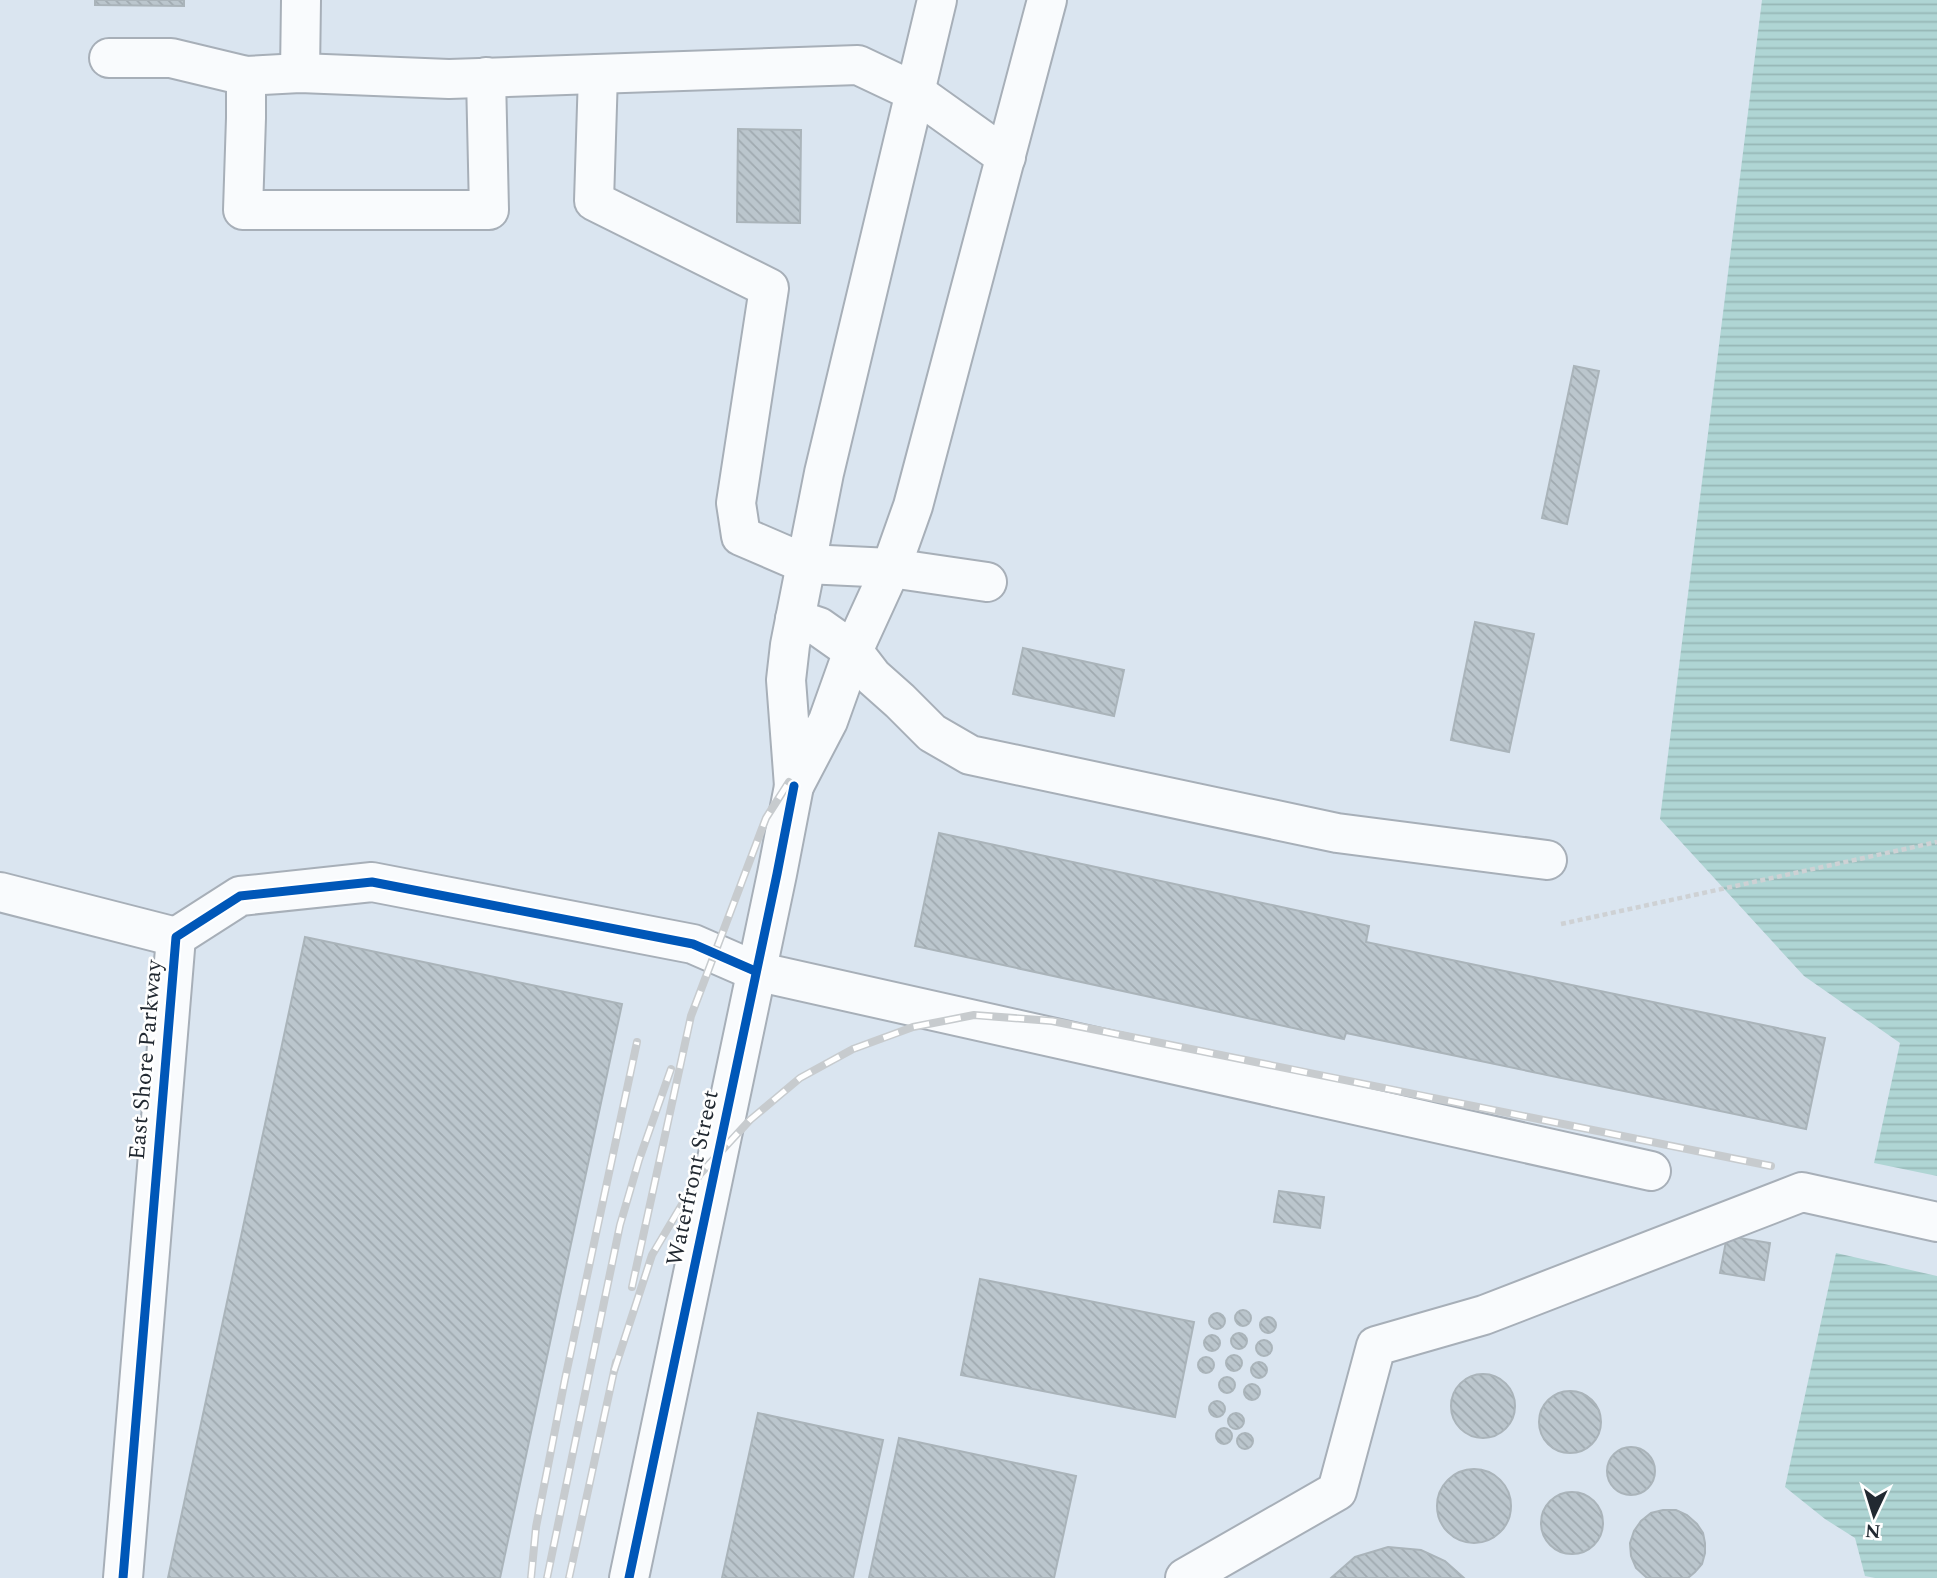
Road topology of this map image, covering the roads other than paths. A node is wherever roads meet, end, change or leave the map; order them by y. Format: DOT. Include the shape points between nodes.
graph roads {
  1 [pos="301,0"];
  2 [pos="937,0"];
  3 [pos="1047,0"];
  4 [pos="109,58"];
  5 [pos="300,73"];
  6 [pos="598,74"];
  7 [pos="246,76"];
  8 [pos="486,77"];
  9 [pos="915,93"];
  10 [pos="1006,157"];
  11 [pos="806,564"];
  12 [pos="891,568"];
  13 [pos="987,582"];
  14 [pos="795,619"];
  15 [pos="853,651"];
  16 [pos="794,786"];
  17 [pos="1547,860"];
  18 [pos="0,892"];
  19 [pos="176,937"];
  20 [pos="755,971"];
  21 [pos="1651,1171"];
  22 [pos="1937,1222"];
  23 [pos="123,1578"];
  24 [pos="629,1578"];
  25 [pos="1185,1578"];
  1 -- 5 [label="street"];
  2 -- 9 [label="street"];
  3 -- 10 [label="street"];
  4 -- 7 [label="street" via="172,58"];
  5 -- 7 [label="street"];
  5 -- 8 [label="street"];
  6 -- 8 [label="street"];
  6 -- 9 [label="street" via="858,65"];
  6 -- 11 [label="street" via="594,201 769,288 736,503 741,536"];
  7 -- 8 [label="street" via="243,210 489,210"];
  9 -- 10 [label="street"];
  9 -- 11 [label="street"];
  10 -- 12 [label="street" via="913,506"];
  11 -- 12 [label="street"];
  11 -- 14 [label="street"];
  12 -- 13 [label="street"];
  12 -- 15 [label="street"];
  14 -- 15 [label="street" via="819,627"];
  14 -- 16 [label="street" via="786,680"];
  15 -- 16 [label="street" via="828,721"];
  15 -- 17 [label="street" via="873,677 932,733 970,755 1337,833"];
  16 -- 20 [label="street, Waterfront Street"];
  18 -- 19 [label="street"];
  19 -- 20 [label="street, East Shore Parkway" via="240,896 372,882 693,944"];
  19 -- 23 [label="street, East Shore Parkway"];
  20 -- 21 [label="street, East Shore Parkway"];
  20 -- 24 [label="street, Waterfront Street"];
  22 -- 25 [label="street" via="1802,1192 1484,1315 1376,1346 1337,1491"];
}
